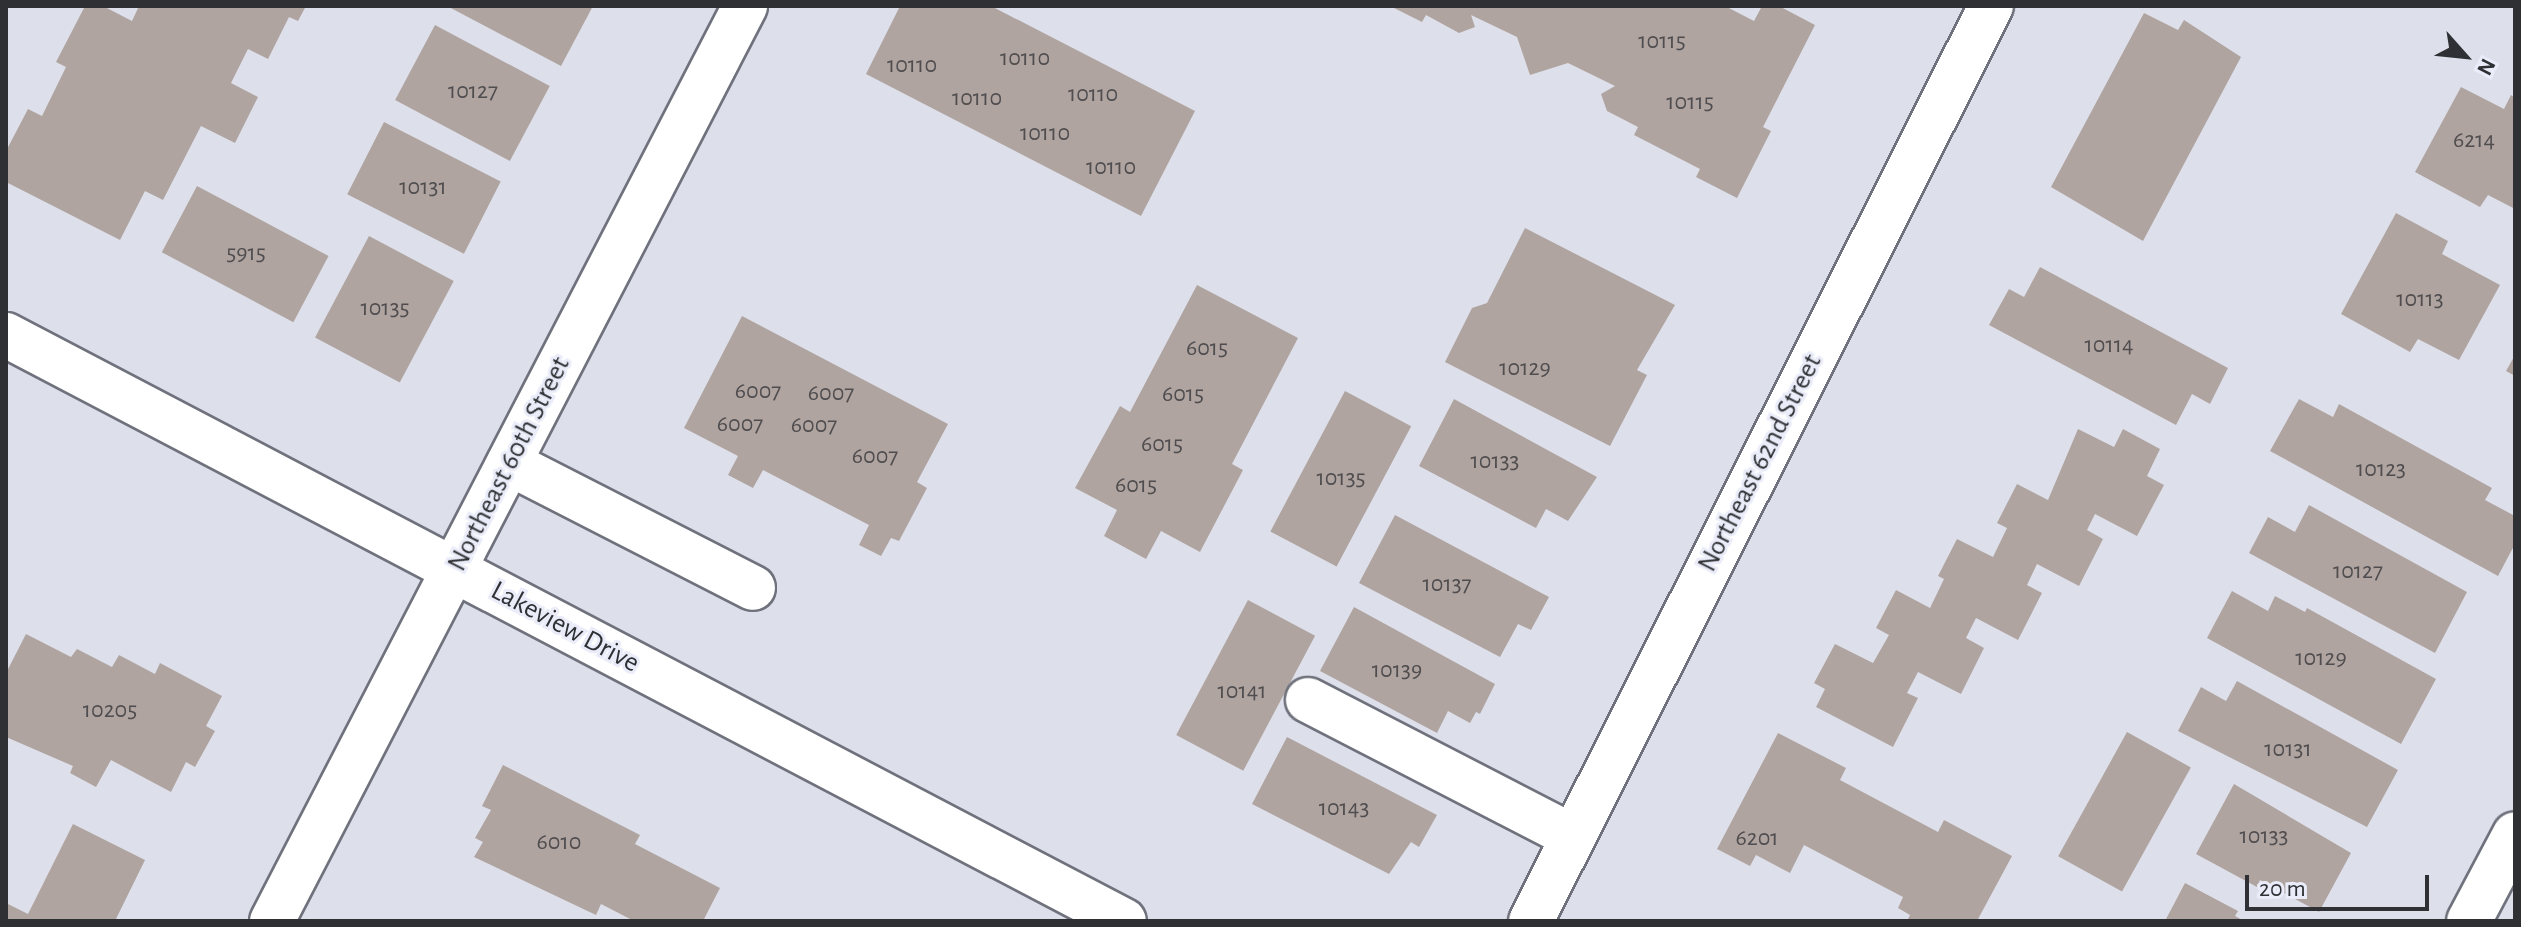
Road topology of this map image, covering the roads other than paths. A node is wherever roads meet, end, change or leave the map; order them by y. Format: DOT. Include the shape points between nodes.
graph roads {
  1 [pos="745,6"];
  2 [pos="1991,6"];
  3 [pos="6,335"];
  4 [pos="509,463"];
  5 [pos="455,570"];
  6 [pos="753,588"];
  7 [pos="1308,700"];
  8 [pos="2515,834"];
  9 [pos="1572,836"];
  10 [pos="272,921"];
  11 [pos="1124,921"];
  12 [pos="1531,921"];
  13 [pos="2469,921"];
  1 -- 4 [label="street, Northeast 60th Street"];
  2 -- 9 [label="street, Northeast 62nd Street"];
  3 -- 5 [label="street, Lakeview Drive"];
  4 -- 5 [label="street, Northeast 60th Street"];
  4 -- 6 [label="street"];
  5 -- 10 [label="street, Northeast 60th Street"];
  5 -- 11 [label="street, Lakeview Drive"];
  7 -- 9 [label="street"];
  8 -- 13 [label="street"];
  9 -- 12 [label="street, Northeast 62nd Street"];
}
